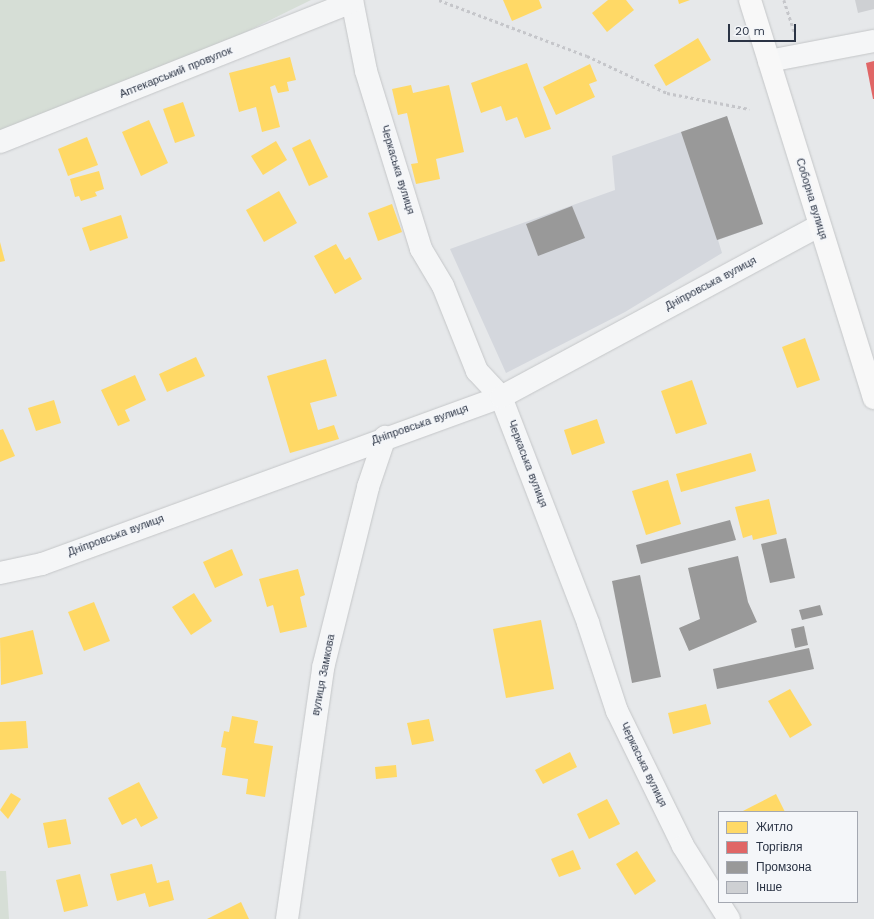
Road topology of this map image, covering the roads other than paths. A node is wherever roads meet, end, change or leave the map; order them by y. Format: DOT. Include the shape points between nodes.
graph roads {
  1 [pos="750,0"];
  2 [pos="352,1"];
  3 [pos="874,41"];
  4 [pos="769,61"];
  5 [pos="0,142"];
  6 [pos="818,226"];
  7 [pos="868,368"];
  8 [pos="501,397"];
  9 [pos="874,398"];
  10 [pos="385,437"];
  11 [pos="0,573"];
  12 [pos="718,902"];
  13 [pos="719,903"];
  14 [pos="287,919"];
  15 [pos="729,919"];
  1 -- 4 [label="main road, Соборна вулиця"];
  2 -- 5 [label="street, Аптекарський провулок"];
  2 -- 8 [label="street, Черкаська вулиця" via="366,71 421,249 443,286 477,371"];
  3 -- 4 [label="street"];
  4 -- 6 [label="main road, Соборна вулиця"];
  6 -- 7 [label="main road, Соборна вулиця"];
  6 -- 8 [label="street, Дніпровська вулиця"];
  7 -- 9 [label="main road, Соборна вулиця"];
  8 -- 10 [label="street, Дніпровська вулиця"];
  8 -- 12 [label="street, Черкаська вулиця" via="588,623 617,711 683,846"];
  10 -- 11 [label="street, Дніпровська вулиця" via="42,564"];
  10 -- 14 [label="street, вулиця Замкова" via="368,487 324,668"];
  13 -- 15 [label="street, Черкаська вулиця"];
}
